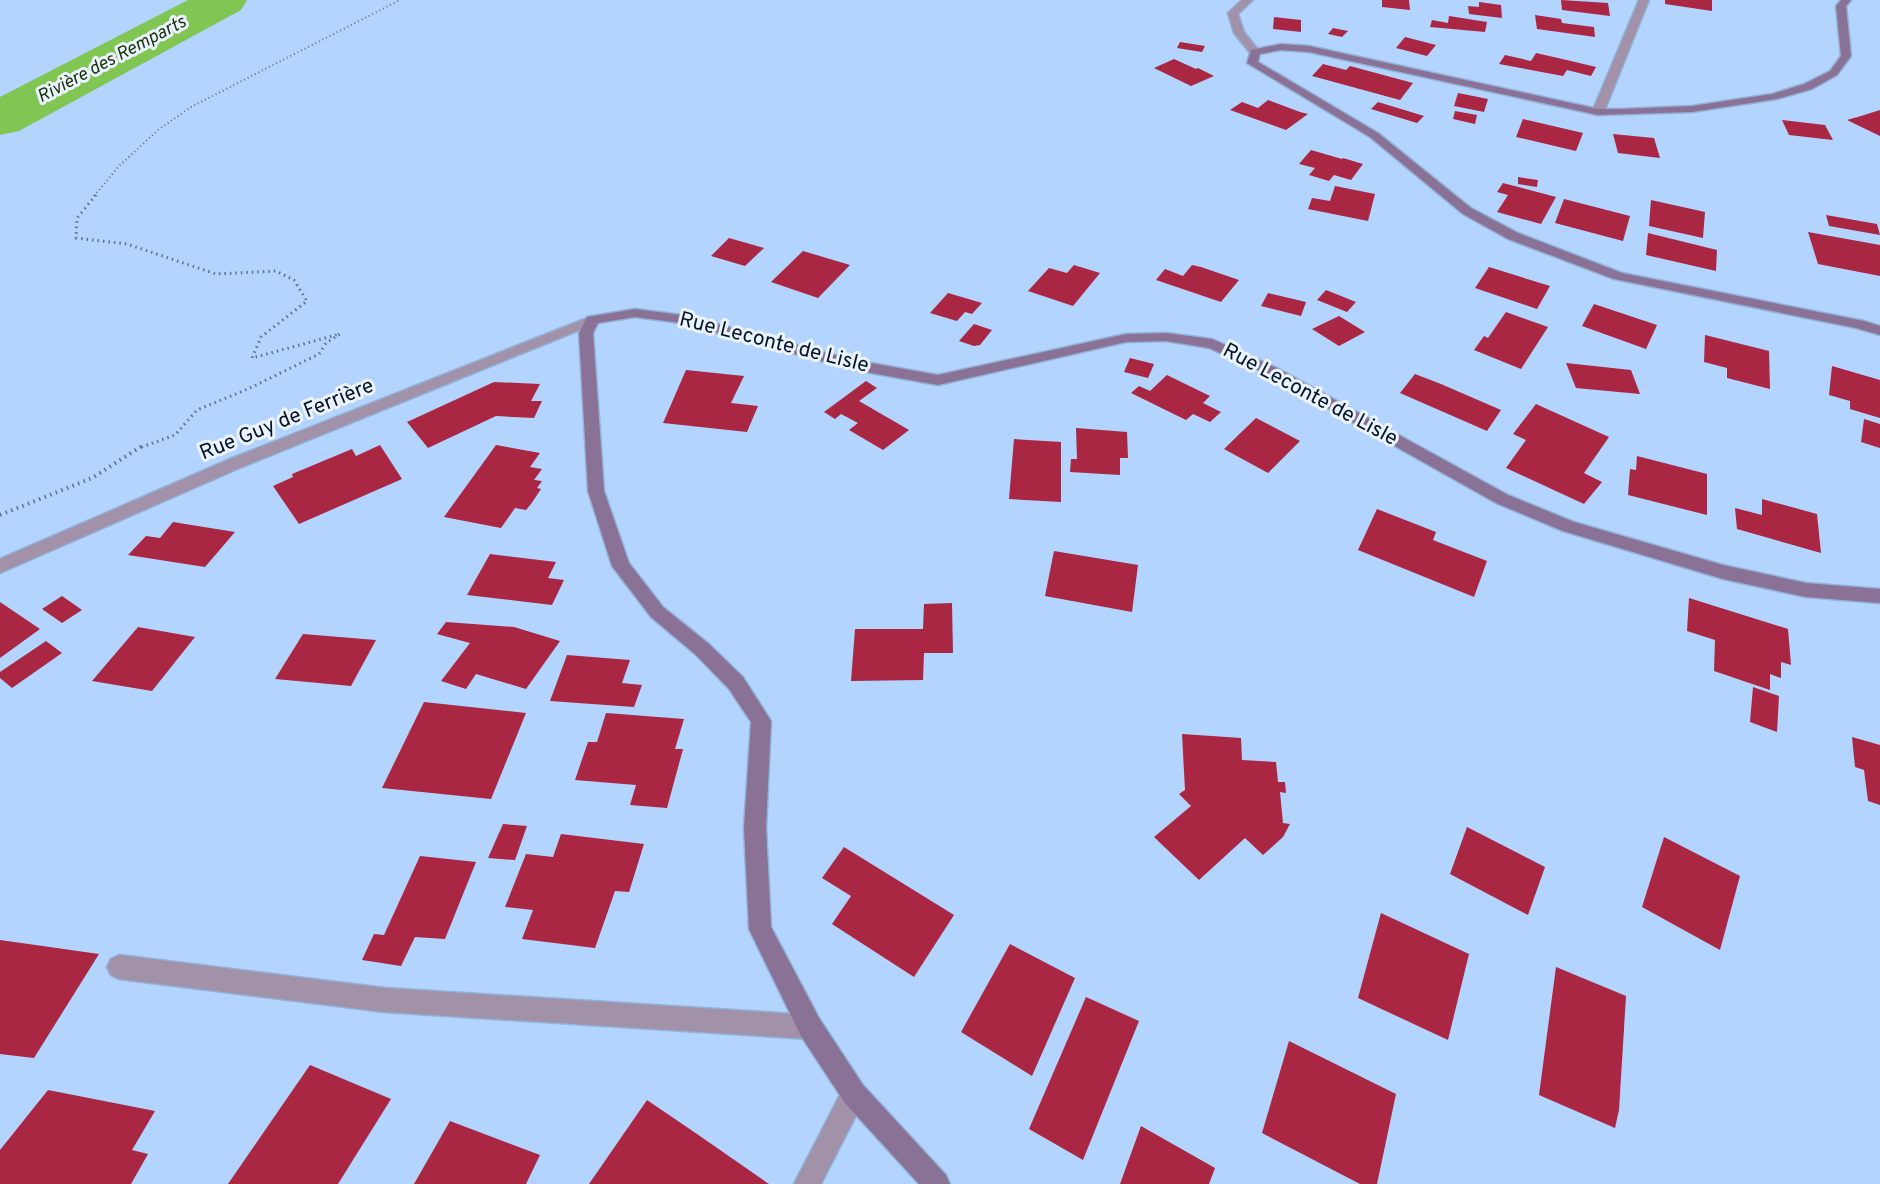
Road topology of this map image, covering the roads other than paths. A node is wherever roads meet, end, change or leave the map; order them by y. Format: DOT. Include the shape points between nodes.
graph roads {
  1 [pos="1248,0"];
  2 [pos="1644,0"];
  3 [pos="1846,0"];
  4 [pos="1255,52"];
  5 [pos="1598,112"];
  6 [pos="592,320"];
  7 [pos="1880,331"];
  8 [pos="0,566"];
  9 [pos="1880,596"];
  10 [pos="119,967"];
  11 [pos="810,1026"];
  12 [pos="854,1094"];
  13 [pos="807,1184"];
  14 [pos="937,1184"];
  1 -- 4 [label="street" via="1233,13 1239,33"];
  2 -- 5 [label="street"];
  3 -- 5 [label="street" via="1841,6 1846,56 1834,74 1817,85 1737,104 1630,114"];
  4 -- 5 [label="street" via="1281,47 1309,49"];
  4 -- 7 [label="street" via="1252,63 1374,135 1467,211 1513,236 1619,276"];
  6 -- 8 [label="street, Rue Guy de Ferrière" via="236,463"];
  6 -- 9 [label="street, Rue Leconte de Lisle" via="634,313 682,319 854,365 938,380 1126,338 1166,337 1212,344 1272,371 1502,499 1569,526 1723,573 1806,590"];
  6 -- 11 [label="street" via="586,333 596,491 621,567 657,612 736,683 761,721 755,828 760,929"];
  10 -- 11 [label="street" via="385,1000"];
  11 -- 12 [label="street"];
  12 -- 13 [label="street"];
  12 -- 14 [label="street"];
}
